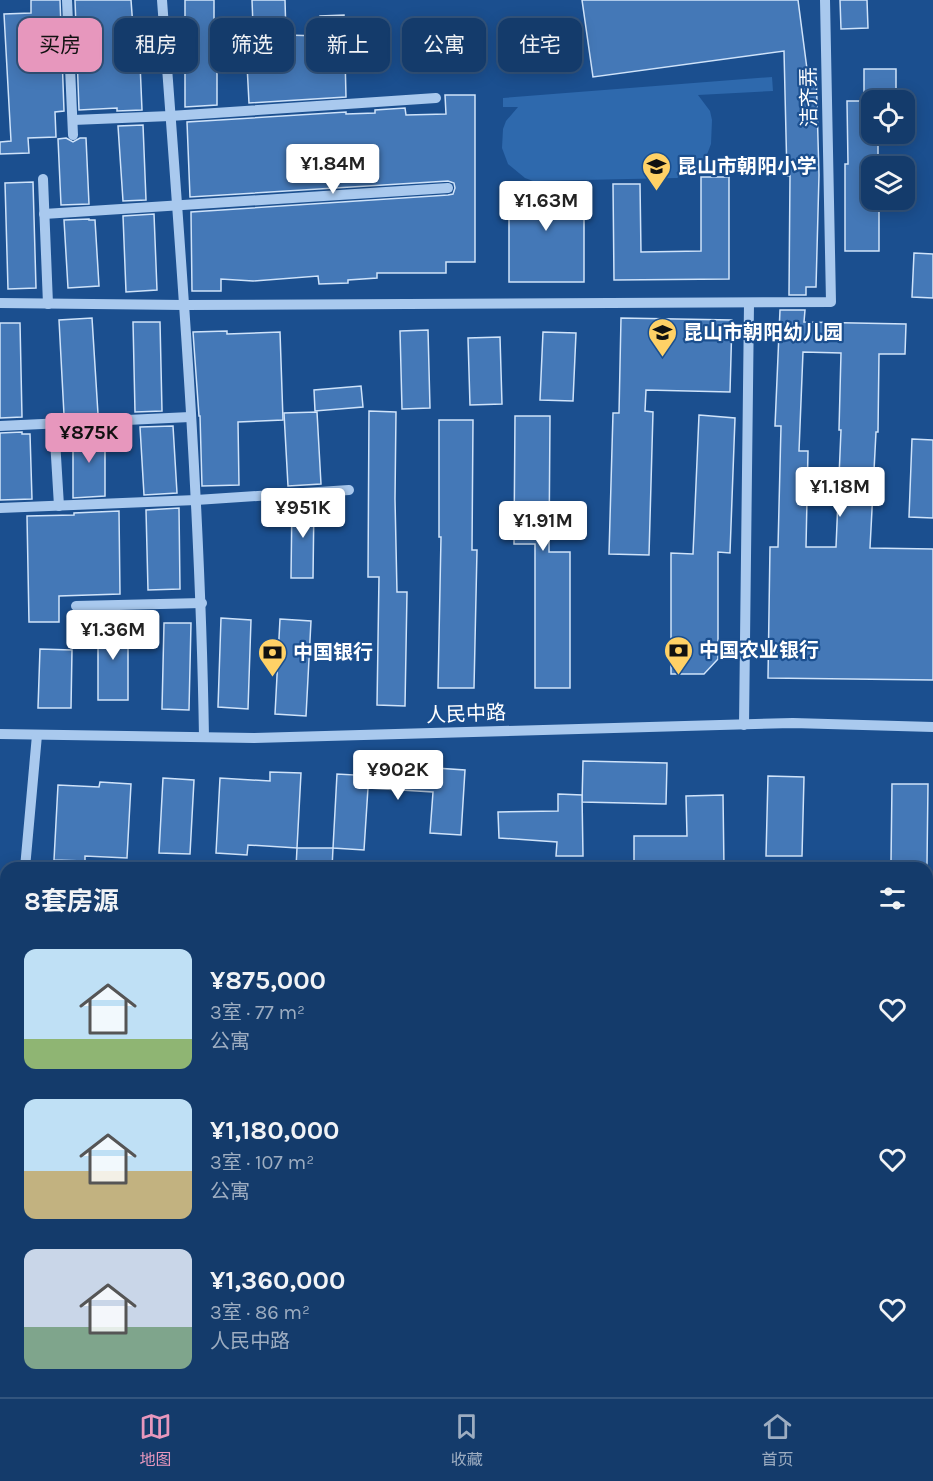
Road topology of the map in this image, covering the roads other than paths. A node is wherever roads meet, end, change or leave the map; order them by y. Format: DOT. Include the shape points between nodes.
graph roads {
  1 [pos="68,0"];
  2 [pos="162,0"];
  3 [pos="825,0"];
  4 [pos="436,98"];
  5 [pos="170,116"];
  6 [pos="73,120"];
  7 [pos="74,135"];
  8 [pos="43,179"];
  9 [pos="448,188"];
  10 [pos="177,206"];
  11 [pos="44,214"];
  12 [pos="0,303"];
  13 [pos="48,304"];
  14 [pos="749,304"];
  15 [pos="184,305"];
  16 [pos="190,417"];
  17 [pos="54,423"];
  18 [pos="0,426"];
  19 [pos="349,490"];
  20 [pos="196,500"];
  21 [pos="59,506"];
  22 [pos="0,508"];
  23 [pos="202,603"];
  24 [pos="76,606"];
  25 [pos="744,724"];
  26 [pos="933,727"];
  27 [pos="0,734"];
  28 [pos="37,735"];
  29 [pos="204,737"];
  30 [pos="26,862"];
  1 -- 6 [label="street"];
  2 -- 5 [label="street"];
  3 -- 14 [label="street, 洁齐弄" via="831,302"];
  4 -- 5 [label="street"];
  5 -- 6 [label="street"];
  5 -- 10 [label="street"];
  6 -- 7 [label="street"];
  8 -- 11 [label="street"];
  9 -- 10 [label="street"];
  10 -- 11 [label="street"];
  10 -- 15 [label="street"];
  11 -- 13 [label="street"];
  12 -- 13 [label="street"];
  13 -- 15 [label="street"];
  14 -- 15 [label="street"];
  14 -- 25 [label="street"];
  15 -- 16 [label="street"];
  16 -- 17 [label="street"];
  16 -- 20 [label="street"];
  17 -- 18 [label="street"];
  17 -- 21 [label="street"];
  19 -- 20 [label="street"];
  20 -- 21 [label="street"];
  20 -- 23 [label="street"];
  21 -- 22 [label="street"];
  23 -- 24 [label="street"];
  23 -- 29 [label="street"];
  25 -- 26 [label="street, 人民中路"];
  25 -- 29 [label="street, 人民中路"];
  27 -- 28 [label="street, 人民中路"];
  28 -- 29 [label="street, 人民中路"];
  28 -- 30 [label="street"];
}
